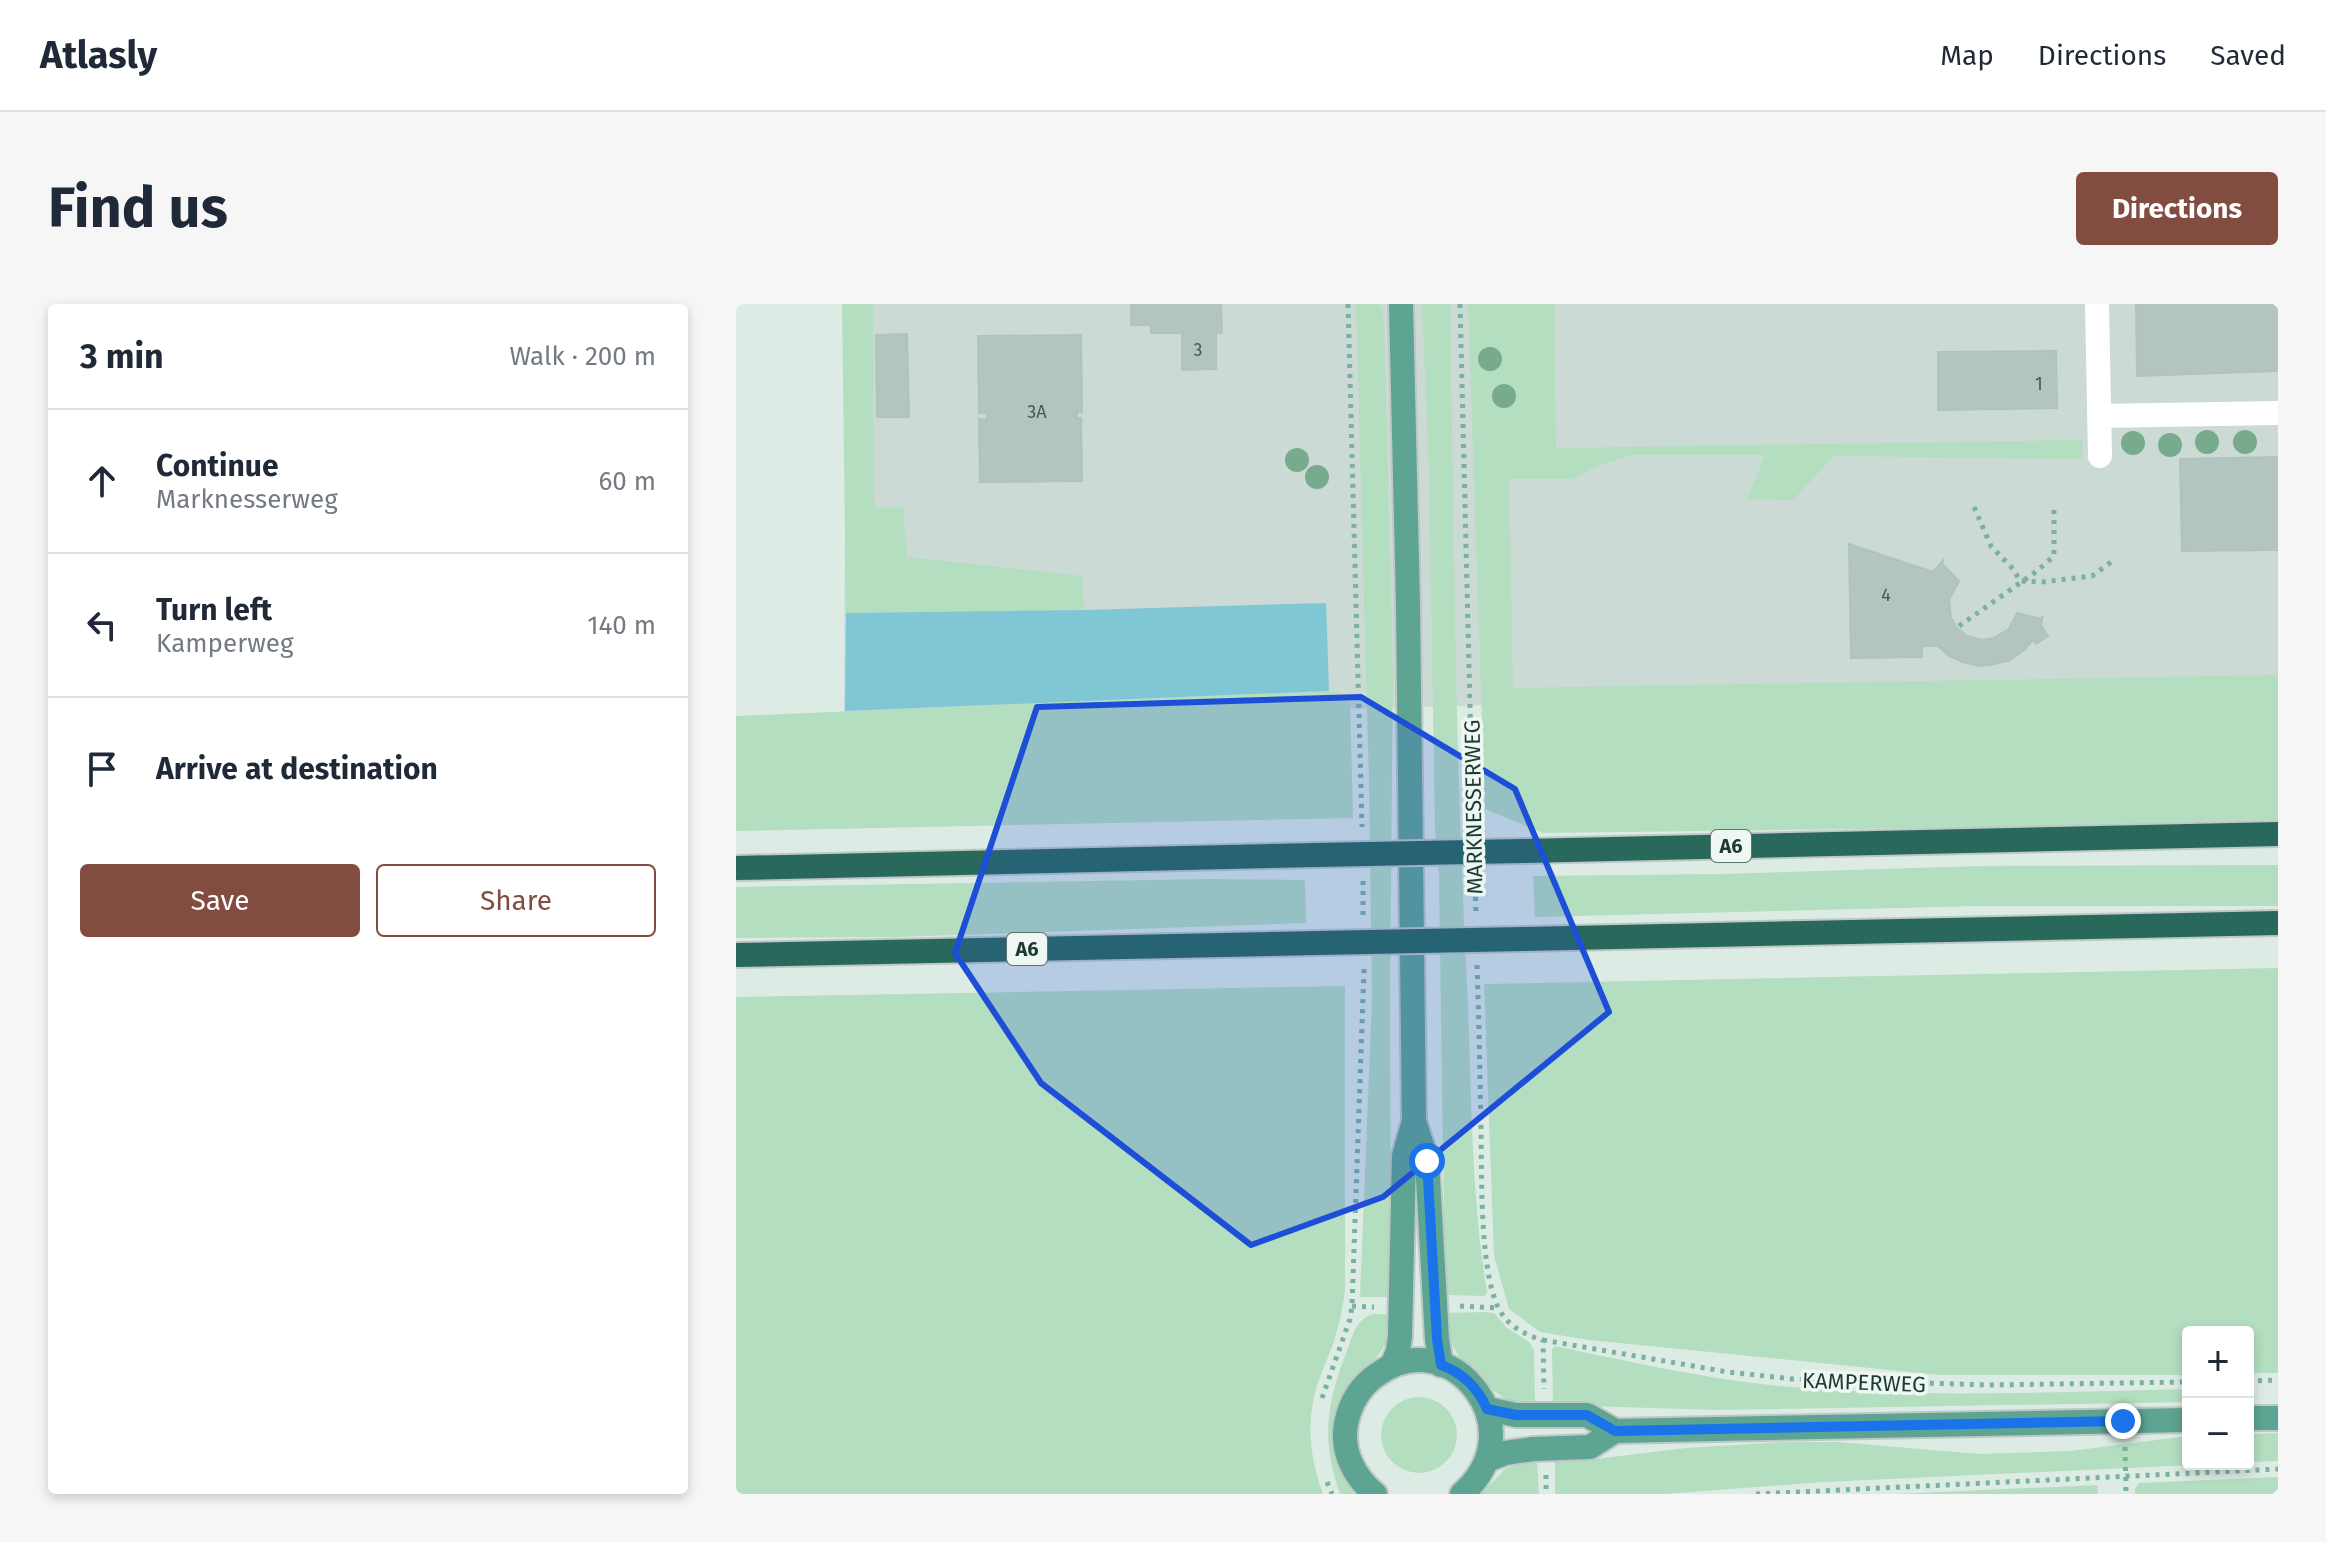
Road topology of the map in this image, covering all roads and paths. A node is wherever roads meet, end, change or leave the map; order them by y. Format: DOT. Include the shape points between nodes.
graph roads {
  1 [pos="1348,304"];
  2 [pos="1401,304"];
  3 [pos="1460,304"];
  4 [pos="2097,304"];
  5 [pos="2278,413"];
  6 [pos="2099,416"];
  7 [pos="2100,456"];
  8 [pos="2054,506"];
  9 [pos="1974,507"];
  10 [pos="2114,560"];
  11 [pos="2020,581"];
  12 [pos="1959,626"];
  13 [pos="2278,834"];
  14 [pos="1362,836"];
  15 [pos="1474,838"];
  16 [pos="1363,867"];
  17 [pos="736,868"];
  18 [pos="1474,869"];
  19 [pos="1476,915"];
  20 [pos="2278,923"];
  21 [pos="1364,930"];
  22 [pos="736,955"];
  23 [pos="1364,961"];
  24 [pos="1477,961"];
  25 [pos="1414,1121"];
  26 [pos="1447,1307"];
  27 [pos="1499,1308"];
  28 [pos="1543,1340"];
  29 [pos="1441,1365"];
  30 [pos="1392,1366"];
  31 [pos="2278,1380"];
  32 [pos="2254,1381"];
  33 [pos="2182,1382"];
  34 [pos="1545,1392"];
  35 [pos="1321,1407"];
  36 [pos="1487,1409"];
  37 [pos="2254,1418"];
  38 [pos="2278,1418"];
  39 [pos="2182,1420"];
  40 [pos="2123,1421"];
  41 [pos="1615,1431"];
  42 [pos="1487,1460"];
  43 [pos="2278,1469"];
  44 [pos="1324,1472"];
  45 [pos="2126,1476"];
  46 [pos="1332,1494"];
  47 [pos="1375,1494"];
  48 [pos="1462,1494"];
  49 [pos="1756,1494"];
  50 [pos="2126,1494"];
  1 -- 14 [label="path"];
  2 -- 25 [label="main road"];
  3 -- 15 [label="path, MARKNESSERWEG"];
  4 -- 6 [label="street"];
  5 -- 6 [label="street"];
  6 -- 7 [label="street"];
  8 -- 11 [label="path" via="2054,556"];
  9 -- 11 [label="path" via="1991,546"];
  10 -- 11 [label="path" via="2092,576"];
  11 -- 12 [label="path"];
  13 -- 17 [label="highway, A6, bridge"];
  16 -- 21 [label="path"];
  18 -- 19 [label="path, MARKNESSERWEG"];
  20 -- 22 [label="highway, A6, bridge"];
  23 -- 35 [label="path" via="1352,1306"];
  24 -- 27 [label="path" via="1483,1220"];
  25 -- 29 [label="main road" via="1427,1161"];
  25 -- 30 [label="main road" via="1404,1156 1400,1336"];
  26 -- 27 [label="path"];
  27 -- 28 [label="path, KAMPERWEG" via="1525,1334"];
  28 -- 33 [label="path, KAMPERWEG" via="1793,1379 1989,1385"];
  28 -- 34 [label="path"];
  29 -- 30 [label="main road" via="1416,1361"];
  29 -- 36 [label="main road" via="1466,1379"];
  30 -- 47 [label="main road" via="1359,1391 1345,1430 1354,1470"];
  31 -- 32 [label="path"];
  36 -- 41 [label="main road, KAMPERWEG" via="1516,1415 1587,1415"];
  36 -- 42 [label="main road" via="1492,1434"];
  37 -- 38 [label="main road"];
  39 -- 40 [label="main road, KAMPERWEG"];
  40 -- 41 [label="main road, KAMPERWEG"];
  40 -- 45 [label="path"];
  41 -- 42 [label="main road, KAMPERWEG" via="1590,1447 1533,1449"];
  42 -- 48 [label="main road"];
  43 -- 45 [label="path"];
  44 -- 46 [label="path"];
  45 -- 49 [label="path"];
  45 -- 50 [label="path"];
}
